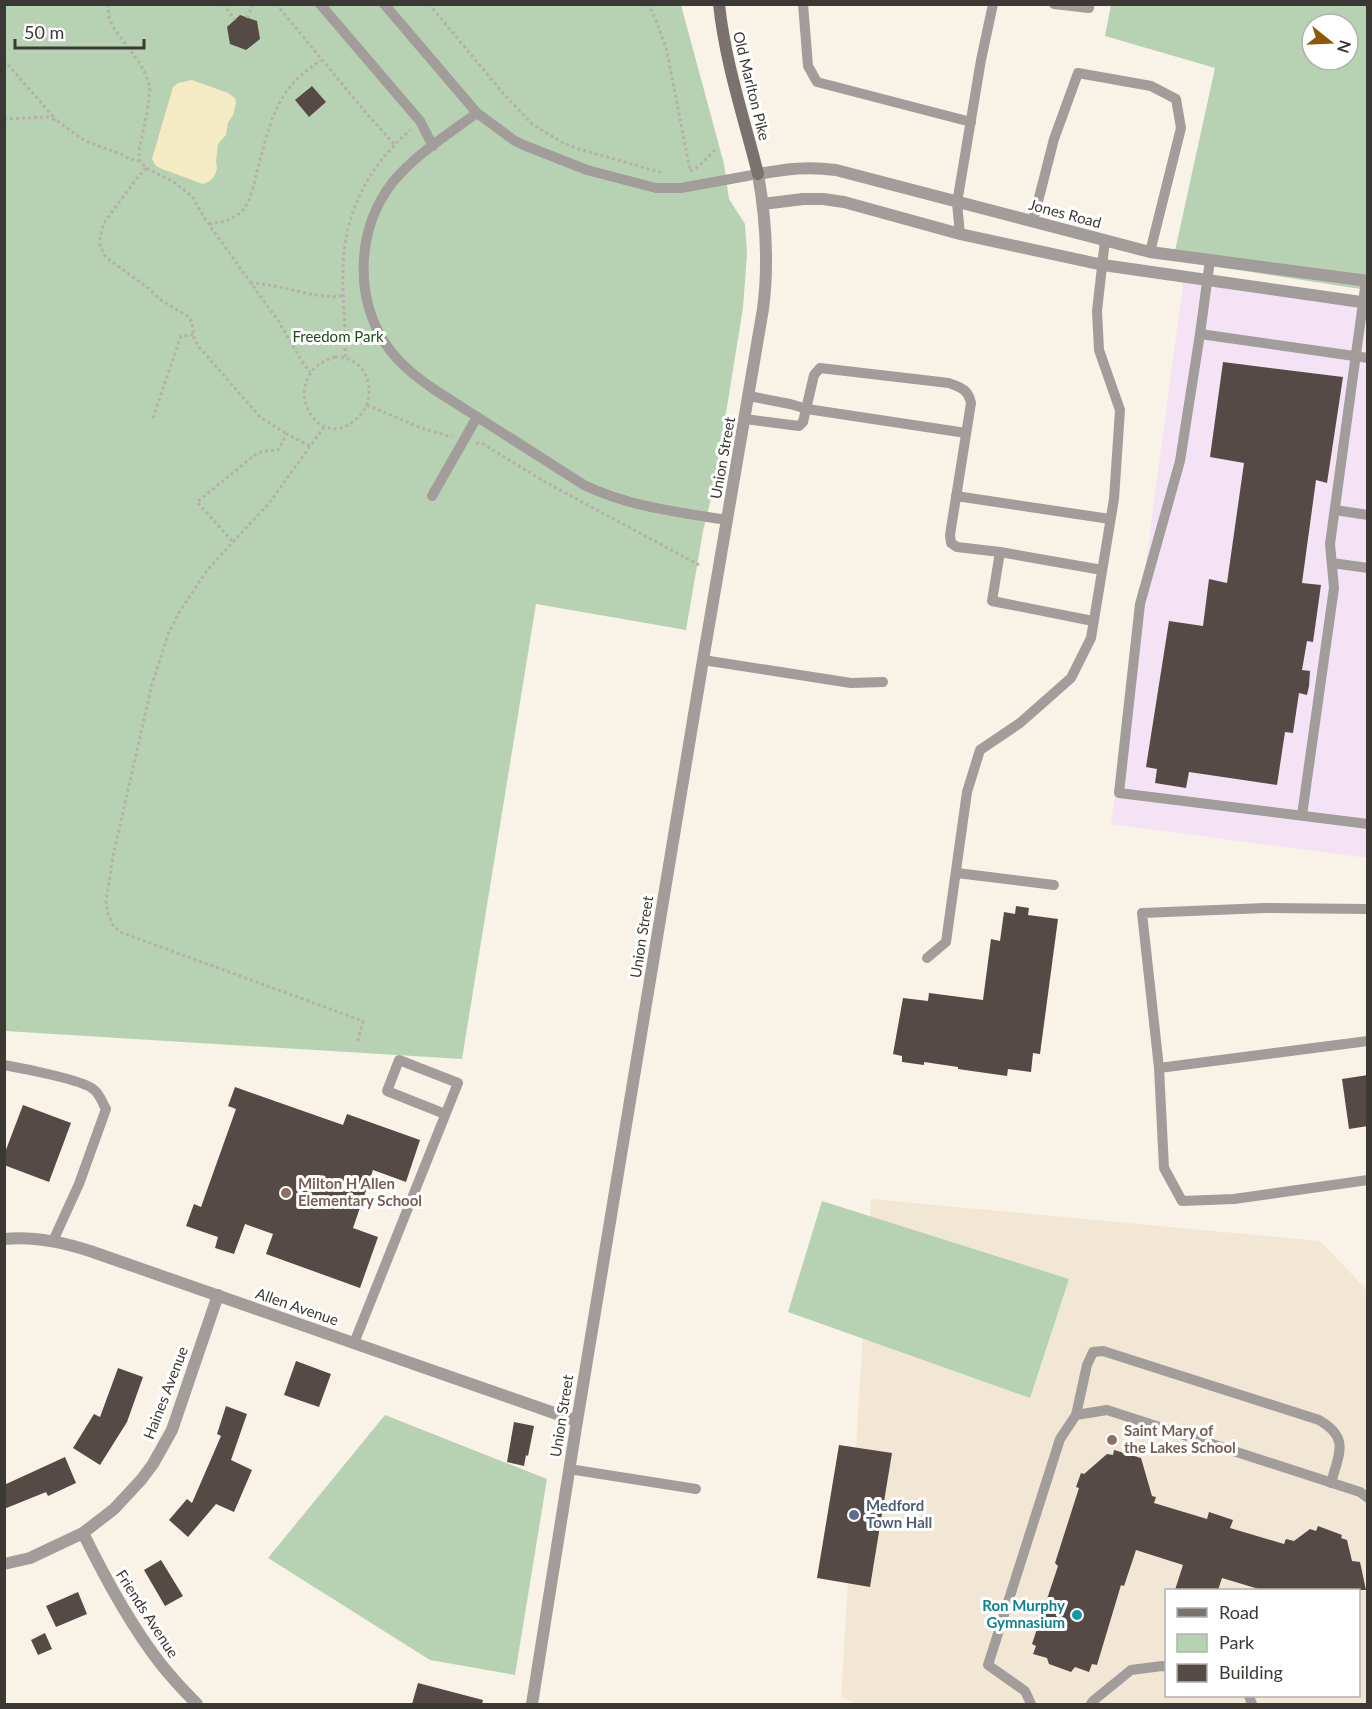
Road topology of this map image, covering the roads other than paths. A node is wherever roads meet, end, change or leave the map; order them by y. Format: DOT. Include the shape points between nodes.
graph roads {
  1 [pos="320,4"];
  2 [pos="384,4"];
  3 [pos="719,4"];
  4 [pos="802,4"];
  5 [pos="993,4"];
  6 [pos="1054,4"];
  7 [pos="1089,4"];
  8 [pos="477,113"];
  9 [pos="971,122"];
  10 [pos="433,146"];
  11 [pos="758,174"];
  12 [pos="957,202"];
  13 [pos="763,204"];
  14 [pos="1033,221"];
  15 [pos="960,234"];
  16 [pos="1106,240"];
  17 [pos="1150,252"];
  18 [pos="1210,260"];
  19 [pos="1103,265"];
  20 [pos="1208,280"];
  21 [pos="1367,281"];
  22 [pos="1365,303"];
  23 [pos="1200,334"];
  24 [pos="1362,357"];
  25 [pos="749,396"];
  26 [pos="807,410"];
  27 [pos="477,417"];
  28 [pos="745,419"];
  29 [pos="966,433"];
  30 [pos="432,496"];
  31 [pos="956,496"];
  32 [pos="1335,510"];
  33 [pos="1368,515"];
  34 [pos="1110,519"];
  35 [pos="727,520"];
  36 [pos="1000,552"];
  37 [pos="1332,563"];
  38 [pos="1368,568"];
  39 [pos="1102,570"];
  40 [pos="1093,621"];
  41 [pos="703,660"];
  42 [pos="883,682"];
  43 [pos="1302,815"];
  44 [pos="1368,824"];
  45 [pos="957,873"];
  46 [pos="1054,885"];
  47 [pos="1368,909"];
  48 [pos="927,958"];
  49 [pos="1368,1041"];
  50 [pos="4,1065"];
  51 [pos="1159,1068"];
  52 [pos="445,1114"];
  53 [pos="1368,1180"];
  54 [pos="4,1239"];
  55 [pos="52,1241"];
  56 [pos="218,1295"];
  57 [pos="354,1343"];
  58 [pos="1076,1415"];
  59 [pos="577,1420"];
  60 [pos="569,1469"];
  61 [pos="1331,1483"];
  62 [pos="696,1489"];
  63 [pos="1368,1497"];
  64 [pos="83,1533"];
  65 [pos="4,1564"];
  66 [pos="1165,1667"];
  67 [pos="197,1704"];
  68 [pos="532,1704"];
  69 [pos="1031,1704"];
  70 [pos="1091,1704"];
  1 -- 10 [label="lane" via="420,121"];
  2 -- 8 [label="lane"];
  3 -- 11 [label="street, Old Marlton Pike" via="730,66"];
  4 -- 9 [label="lane" via="808,66 817,82"];
  5 -- 9 [label="lane"];
  6 -- 7 [label="lane" via="1089,8"];
  8 -- 10 [label="lane"];
  8 -- 11 [label="lane" via="515,141 537,151 587,170 656,188 681,188"];
  9 -- 12 [label="lane"];
  10 -- 27 [label="lane" via="393,182 374,214 363,252 365,292 377,330 399,361"];
  11 -- 12 [label="street, Jones Road" via="818,167"];
  11 -- 13 [label="street, Union Street"];
  12 -- 14 [label="street, Jones Road"];
  12 -- 15 [label="lane"];
  13 -- 15 [label="street" via="803,199 843,202"];
  13 -- 25 [label="street, Union Street" via="766,284"];
  14 -- 16 [label="street, Jones Road"];
  14 -- 17 [label="lane" via="1054,138 1078,73 1151,86 1176,99 1181,128"];
  15 -- 19 [label="street"];
  16 -- 17 [label="street, Jones Road"];
  16 -- 19 [label="lane"];
  17 -- 18 [label="street, Jones Road"];
  18 -- 20 [label="lane"];
  18 -- 21 [label="street, Jones Road"];
  19 -- 20 [label="street"];
  19 -- 34 [label="lane" via="1096,311 1099,350 1120,410"];
  20 -- 22 [label="street"];
  20 -- 23 [label="lane"];
  21 -- 22 [label="lane"];
  22 -- 24 [label="lane"];
  23 -- 24 [label="lane"];
  23 -- 43 [label="lane" via="1180,461 1140,604 1119,793"];
  24 -- 32 [label="lane"];
  25 -- 26 [label="lane"];
  25 -- 28 [label="street, Union Street"];
  26 -- 28 [label="lane" via="799,426"];
  26 -- 29 [label="lane"];
  26 -- 29 [label="lane" via="819,368 949,383 969,395"];
  27 -- 30 [label="lane"];
  27 -- 35 [label="lane" via="601,493 644,506"];
  28 -- 35 [label="street, Union Street"];
  29 -- 31 [label="lane"];
  31 -- 34 [label="lane"];
  31 -- 36 [label="lane" via="951,543"];
  32 -- 33 [label="lane"];
  32 -- 37 [label="lane" via="1330,544"];
  34 -- 39 [label="lane"];
  35 -- 41 [label="street, Union Street"];
  36 -- 39 [label="lane"];
  36 -- 40 [label="lane" via="992,601"];
  37 -- 38 [label="lane"];
  37 -- 43 [label="lane" via="1334,588"];
  39 -- 40 [label="lane"];
  40 -- 45 [label="lane" via="1091,638 1071,678 1020,723 980,750 967,792"];
  41 -- 42 [label="lane" via="851,683"];
  41 -- 59 [label="street, Union Street"];
  43 -- 44 [label="lane"];
  45 -- 46 [label="lane"];
  45 -- 48 [label="lane" via="946,942"];
  47 -- 51 [label="lane" via="1142,913"];
  49 -- 51 [label="lane"];
  50 -- 55 [label="lane" via="91,1087 105,1109 80,1184"];
  51 -- 53 [label="lane" via="1164,1168 1182,1201 1234,1199"];
  52 -- 52 [label="lane" via="458,1083 399,1060 387,1091"];
  52 -- 57 [label="lane"];
  54 -- 55 [label="street, Allen Avenue"];
  55 -- 56 [label="street, Allen Avenue"];
  56 -- 57 [label="street, Allen Avenue"];
  56 -- 64 [label="street, Haines Avenue" via="163,1447 128,1495"];
  57 -- 59 [label="street, Allen Avenue"];
  58 -- 61 [label="lane" via="1107,1410"];
  58 -- 61 [label="lane" via="1087,1365 1093,1352 1103,1351 1319,1420 1331,1427 1340,1446"];
  58 -- 69 [label="lane" via="1060,1438 988,1665 1025,1691"];
  59 -- 60 [label="street, Union Street"];
  60 -- 62 [label="lane"];
  60 -- 68 [label="street, Union Street"];
  61 -- 63 [label="lane"];
  64 -- 65 [label="street, Haines Avenue" via="30,1558"];
  64 -- 67 [label="street, Friends Avenue" via="140,1635"];
  66 -- 70 [label="lane" via="1131,1670"];
}
